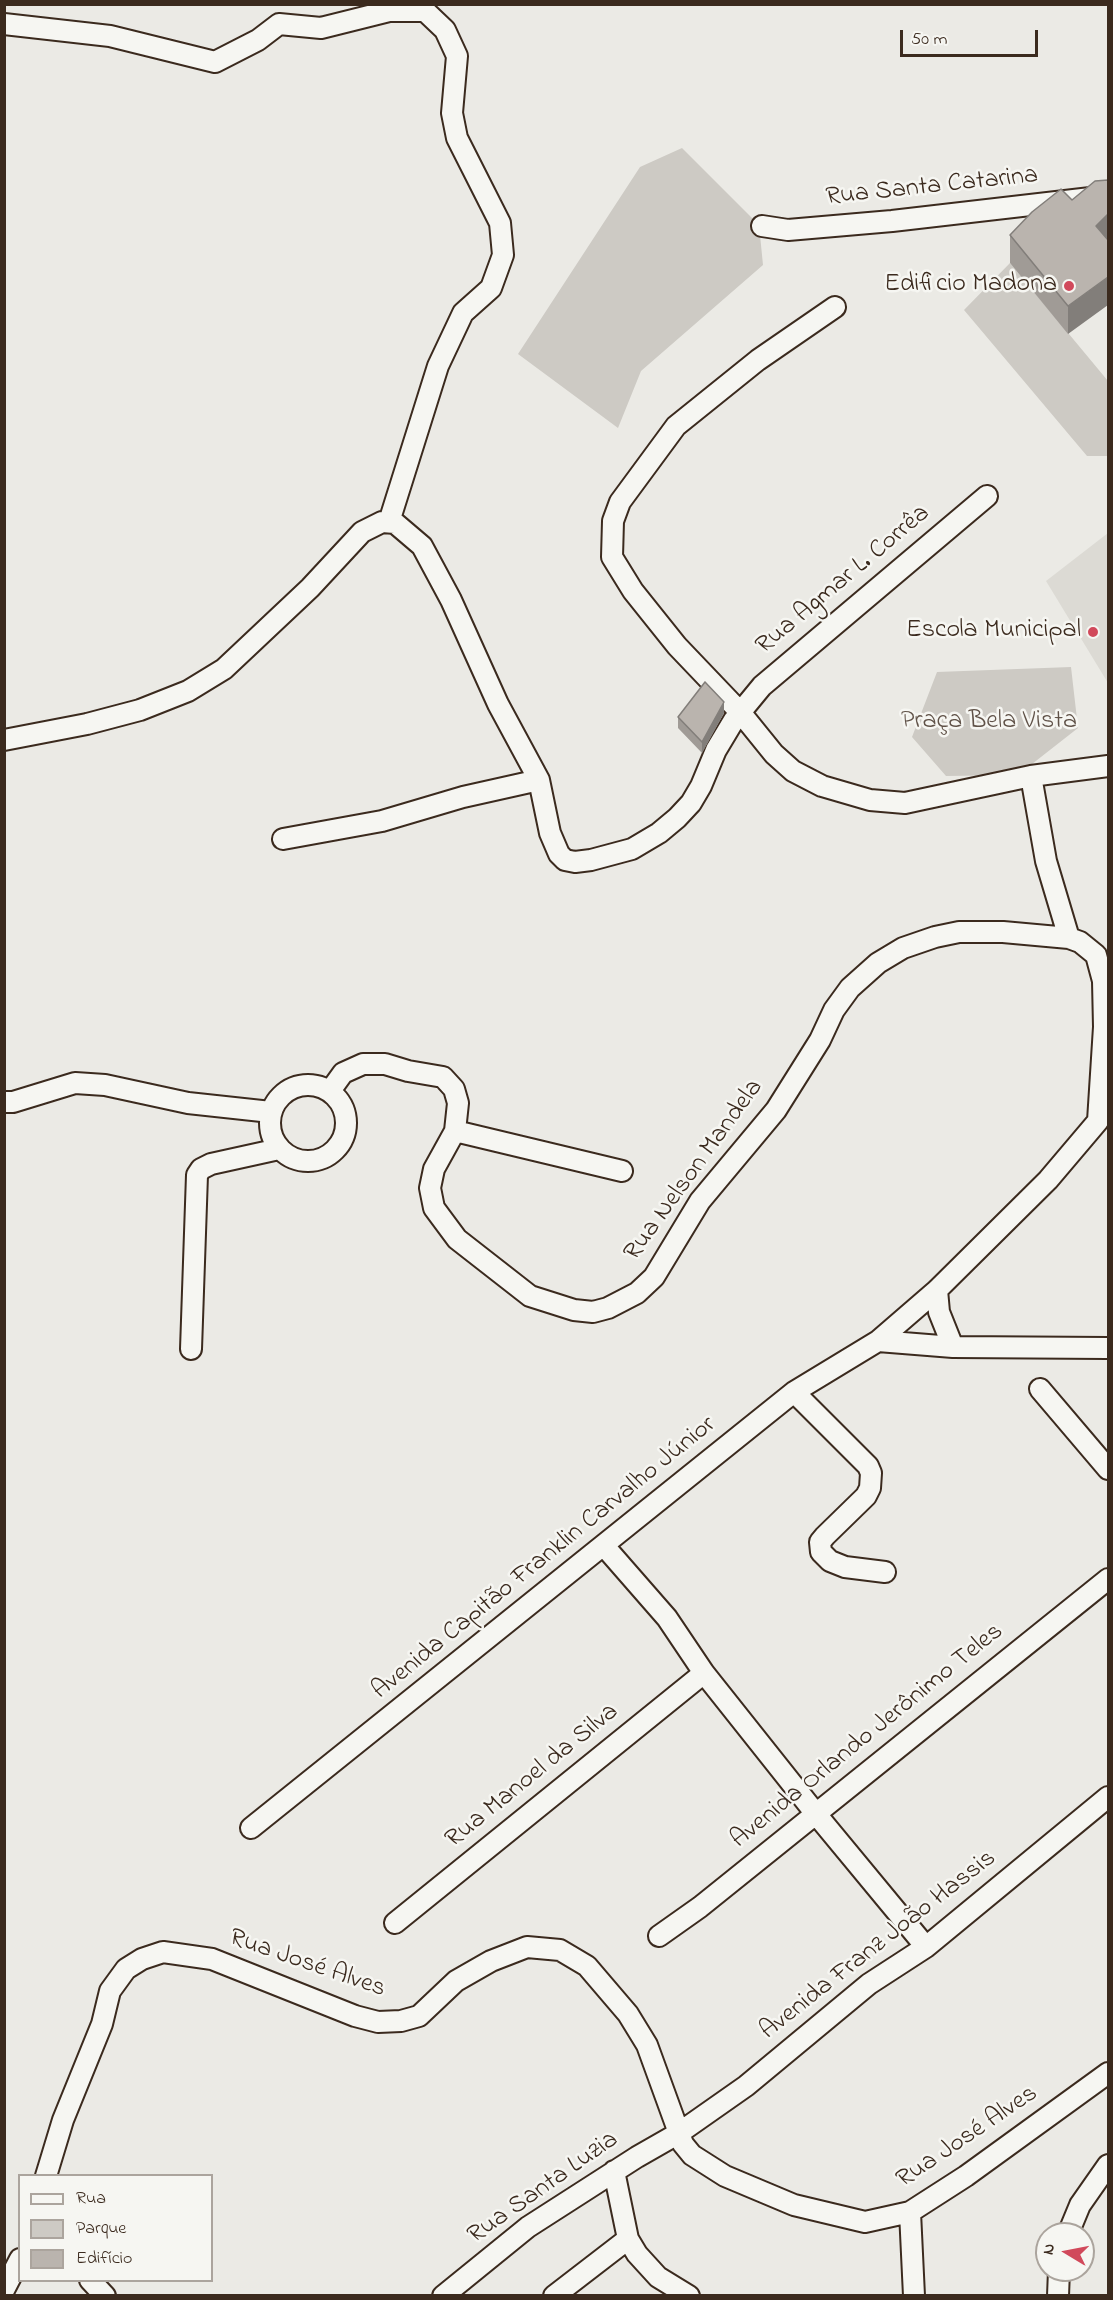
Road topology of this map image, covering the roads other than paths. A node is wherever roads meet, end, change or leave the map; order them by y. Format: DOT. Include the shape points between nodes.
graph roads {
  1 [pos="4,24"];
  2 [pos="1108,196"];
  3 [pos="762,226"];
  4 [pos="835,307"];
  5 [pos="987,496"];
  6 [pos="389,522"];
  7 [pos="740,712"];
  8 [pos="4,740"];
  9 [pos="1108,766"];
  10 [pos="1031,776"];
  11 [pos="540,780"];
  12 [pos="283,839"];
  13 [pos="1064,937"];
  14 [pos="330,1091"];
  15 [pos="4,1102"];
  16 [pos="271,1112"];
  17 [pos="1103,1121"];
  18 [pos="455,1131"];
  19 [pos="279,1149"];
  20 [pos="622,1171"];
  21 [pos="937,1290"];
  22 [pos="878,1341"];
  23 [pos="953,1347"];
  24 [pos="1108,1348"];
  25 [pos="190,1349"];
  26 [pos="1040,1389"];
  27 [pos="794,1392"];
  28 [pos="1108,1470"];
  29 [pos="605,1546"];
  30 [pos="885,1572"];
  31 [pos="1108,1579"];
  32 [pos="704,1673"];
  33 [pos="1108,1797"];
  34 [pos="816,1814"];
  35 [pos="252,1828"];
  36 [pos="395,1923"];
  37 [pos="659,1936"];
  38 [pos="926,1947"];
  39 [pos="1108,2073"];
  40 [pos="679,2133"];
  41 [pos="1108,2165"];
  42 [pos="614,2171"];
  43 [pos="46,2174"];
  44 [pos="910,2212"];
  45 [pos="1073,2222"];
  46 [pos="628,2239"];
  47 [pos="18,2263"];
  48 [pos="92,2282"];
  49 [pos="4,2290"];
  50 [pos="105,2295"];
  51 [pos="443,2295"];
  52 [pos="554,2295"];
  53 [pos="689,2295"];
  54 [pos="914,2295"];
  1 -- 6 [label="street" via="110,36 215,62 258,40 279,24 321,28 389,11 425,11 445,30 457,56 452,113 457,138 500,223 503,255 490,288 463,313 438,366"];
  2 -- 3 [label="street, Rua Santa Catarina" via="788,230"];
  4 -- 7 [label="street" via="758,360 676,426 620,502 613,521 612,557 633,591 677,646"];
  5 -- 7 [label="street, Rua Agmar L. Corrêa" via="779,671"];
  6 -- 8 [label="street" via="362,532 310,588 224,669 188,692 87,724"];
  6 -- 11 [label="street" via="418,542 430,558 498,704"];
  7 -- 10 [label="street" via="793,771 848,795 905,802"];
  7 -- 11 [label="street, Rua Agmar L. Corrêa" via="716,750 691,803 659,833 632,849 591,860 565,860 550,833"];
  9 -- 10 [label="street"];
  10 -- 13 [label="street"];
  11 -- 12 [label="street" via="382,821"];
  13 -- 17 [label="street, Avenida Capitão Franklin Carvalho Júnior" via="1088,946 1096,955 1103,981"];
  13 -- 18 [label="street, Rua Nelson Mandela" via="959,932 903,948 878,963 850,988 834,1010 776,1110 700,1201 654,1277 637,1293 608,1308 593,1312 574,1310 530,1296 457,1239 430,1197 434,1169"];
  14 -- 16 [label="street" via="317,1085 303,1085 278,1099"];
  14 -- 18 [label="street, Rua Nelson Mandela" via="343,1073 363,1064 385,1064 443,1077 458,1095"];
  14 -- 19 [label="street" via="342,1103 347,1119 338,1149 324,1159 308,1162 292,1159"];
  15 -- 16 [label="street" via="75,1083 105,1085 188,1103"];
  16 -- 19 [label="street" via="273,1138"];
  17 -- 21 [label="street, Avenida Capitão Franklin Carvalho Júnior"];
  18 -- 20 [label="street"];
  19 -- 25 [label="street" via="211,1164 196,1175"];
  21 -- 22 [label="street, Avenida Capitão Franklin Carvalho Júnior"];
  21 -- 23 [label="street" via="939,1312"];
  22 -- 23 [label="street"];
  22 -- 27 [label="street, Avenida Capitão Franklin Carvalho Júnior"];
  23 -- 24 [label="street"];
  26 -- 28 [label="street"];
  27 -- 29 [label="street, Avenida Capitão Franklin Carvalho Júnior"];
  27 -- 30 [label="street" via="871,1473 866,1496 820,1542 821,1552 845,1567"];
  29 -- 32 [label="street" via="667,1617"];
  29 -- 35 [label="street, Avenida Capitão Franklin Carvalho Júnior"];
  31 -- 34 [label="street, Avenida Orlando Jerônimo Teles"];
  32 -- 34 [label="street"];
  32 -- 36 [label="street, Rua Manoel da Silva"];
  33 -- 38 [label="street, Avenida Franz João Hassis"];
  34 -- 37 [label="street, Avenida Orlando Jerônimo Teles"];
  34 -- 38 [label="street"];
  38 -- 40 [label="street, Avenida Franz João Hassis" via="869,1984 746,2086"];
  39 -- 44 [label="street, Rua José Alves"];
  40 -- 42 [label="street, Rua Santa Luzia"];
  40 -- 43 [label="street, Rua José Alves" via="647,2045 628,2014 586,1966 560,1950 527,1947 491,1961 456,1981 419,2016 378,2022 212,1959 163,1952 126,1970 110,1991 102,2024 63,2120"];
  40 -- 44 [label="street, Rua José Alves" via="692,2155 707,2166 794,2205 865,2222"];
  41 -- 45 [label="street"];
  42 -- 46 [label="street"];
  42 -- 51 [label="street, Rua Santa Luzia" via="528,2227"];
  44 -- 54 [label="street"];
  46 -- 52 [label="street"];
  46 -- 53 [label="street" via="658,2277"];
  47 -- 49 [label="street"];
  48 -- 50 [label="street"];
}
